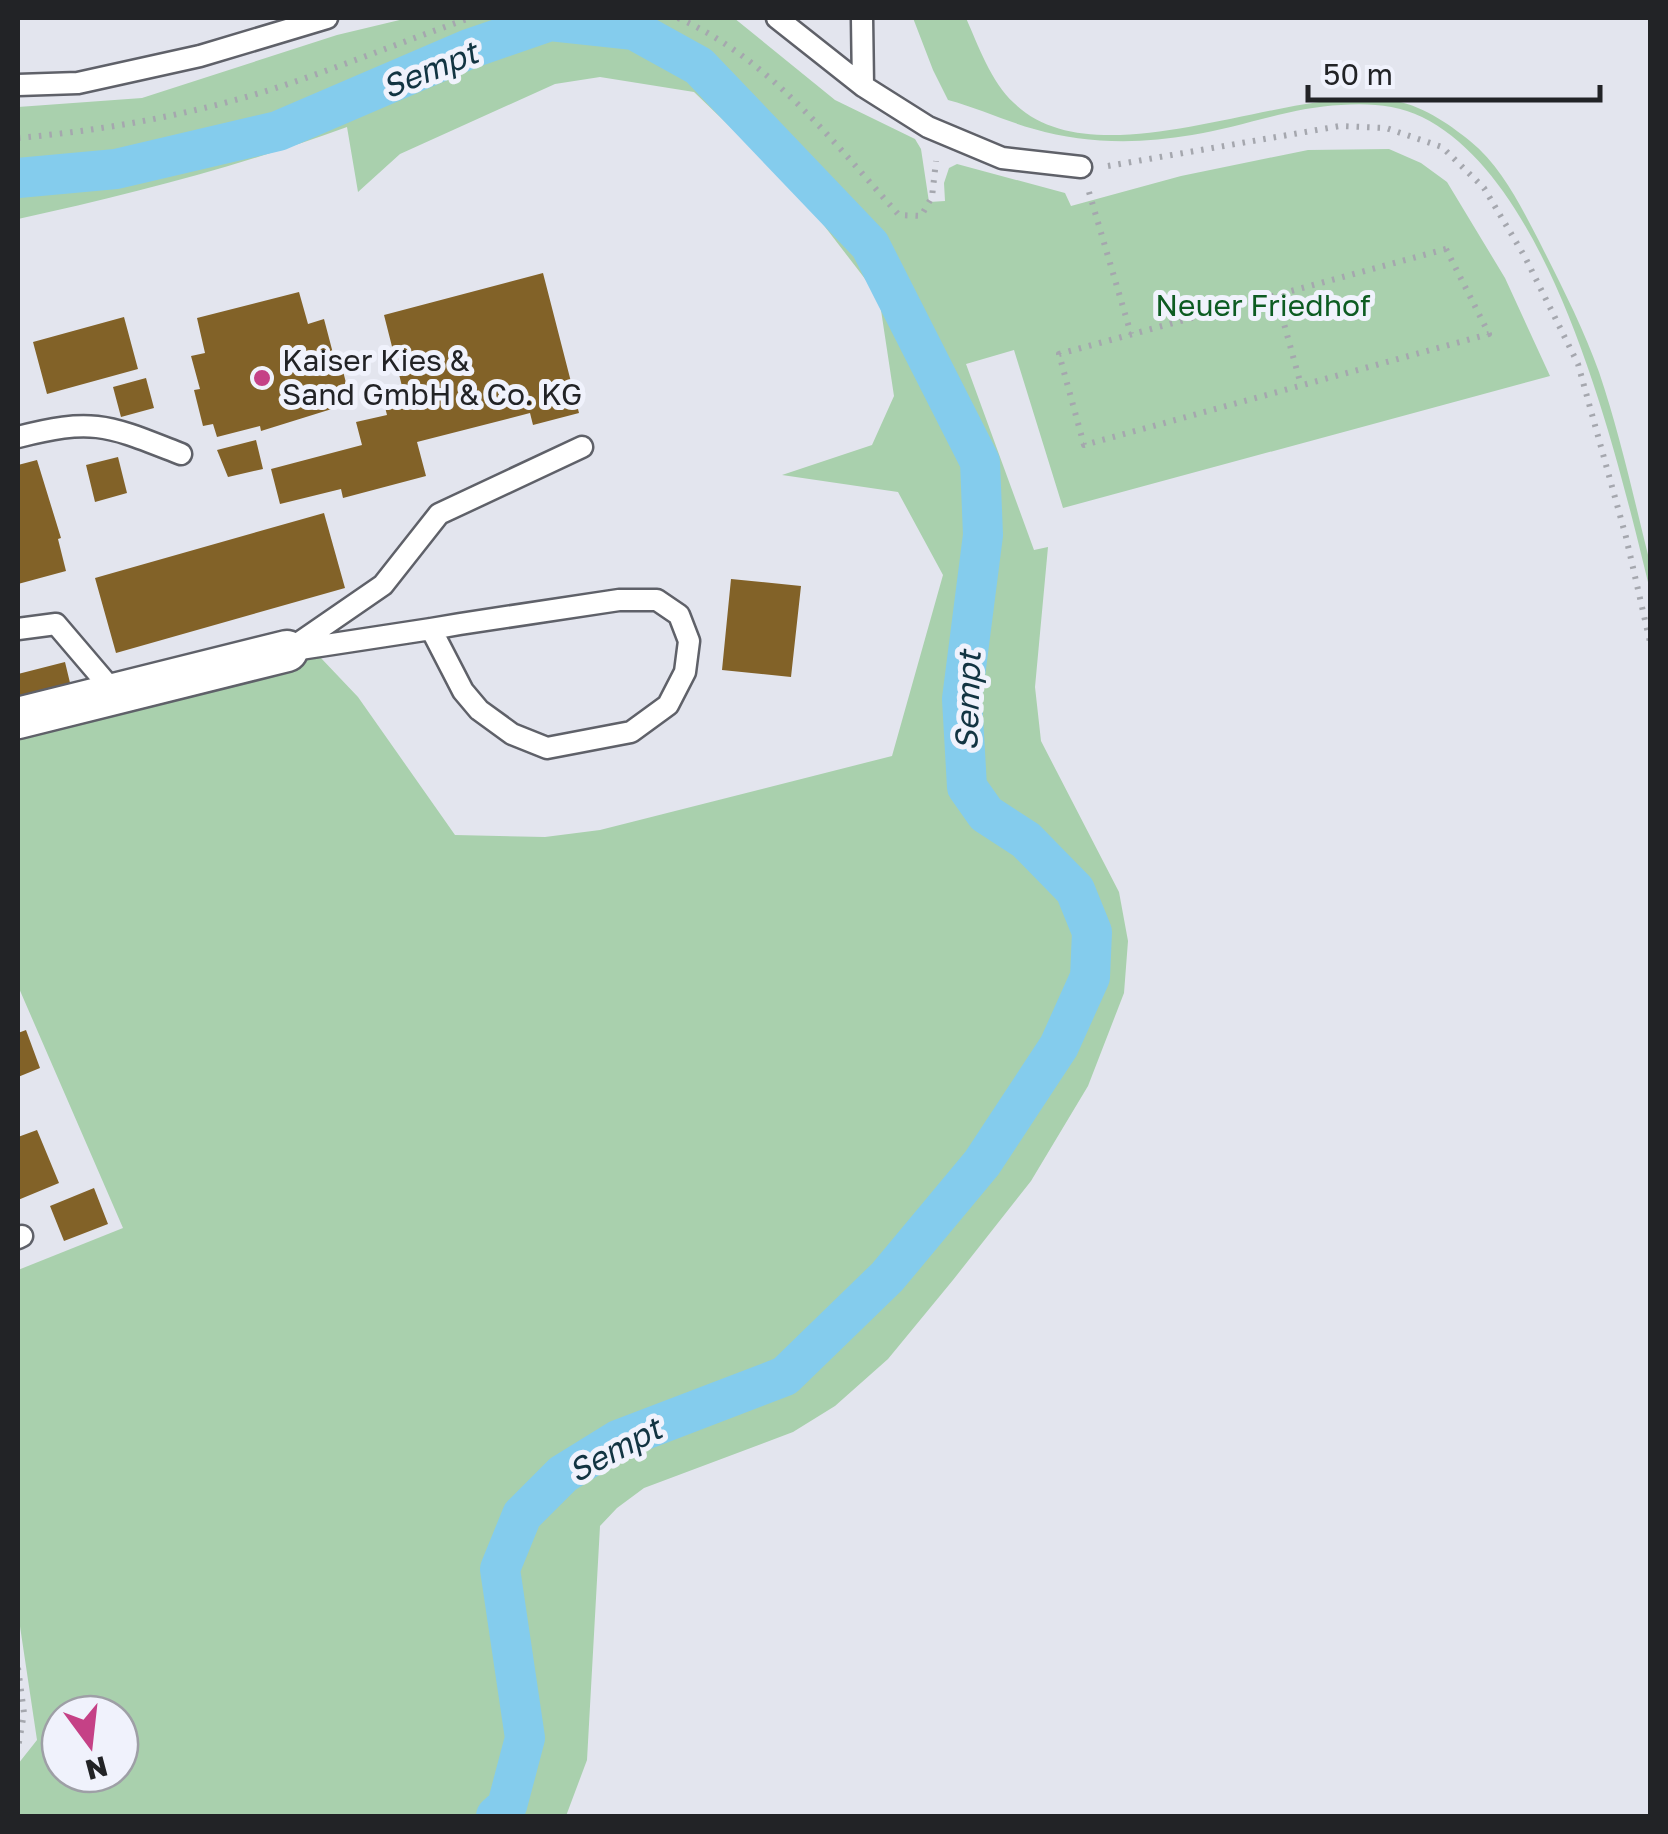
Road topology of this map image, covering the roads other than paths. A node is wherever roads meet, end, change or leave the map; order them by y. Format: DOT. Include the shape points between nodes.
graph roads {
  1 [pos="327,18"];
  2 [pos="777,18"];
  3 [pos="862,18"];
  4 [pos="18,86"];
  5 [pos="863,86"];
  6 [pos="1081,167"];
  7 [pos="18,437"];
  8 [pos="582,447"];
  9 [pos="181,454"];
  10 [pos="18,629"];
  11 [pos="430,629"];
  12 [pos="287,651"];
  13 [pos="114,692"];
  14 [pos="18,718"];
  1 -- 4 [label="lane" via="78,83"];
  2 -- 5 [label="lane"];
  3 -- 5 [label="lane"];
  5 -- 6 [label="lane" via="928,126 1002,158"];
  7 -- 9 [label="lane" via="110,426"];
  8 -- 12 [label="lane" via="439,514 384,585"];
  10 -- 13 [label="lane" via="56,624"];
  11 -- 11 [label="lane" via="479,710 547,748 631,732 668,705 685,672 689,641 679,615 657,600"];
  11 -- 12 [label="lane"];
  12 -- 13 [label="street"];
  13 -- 14 [label="street"];
}
